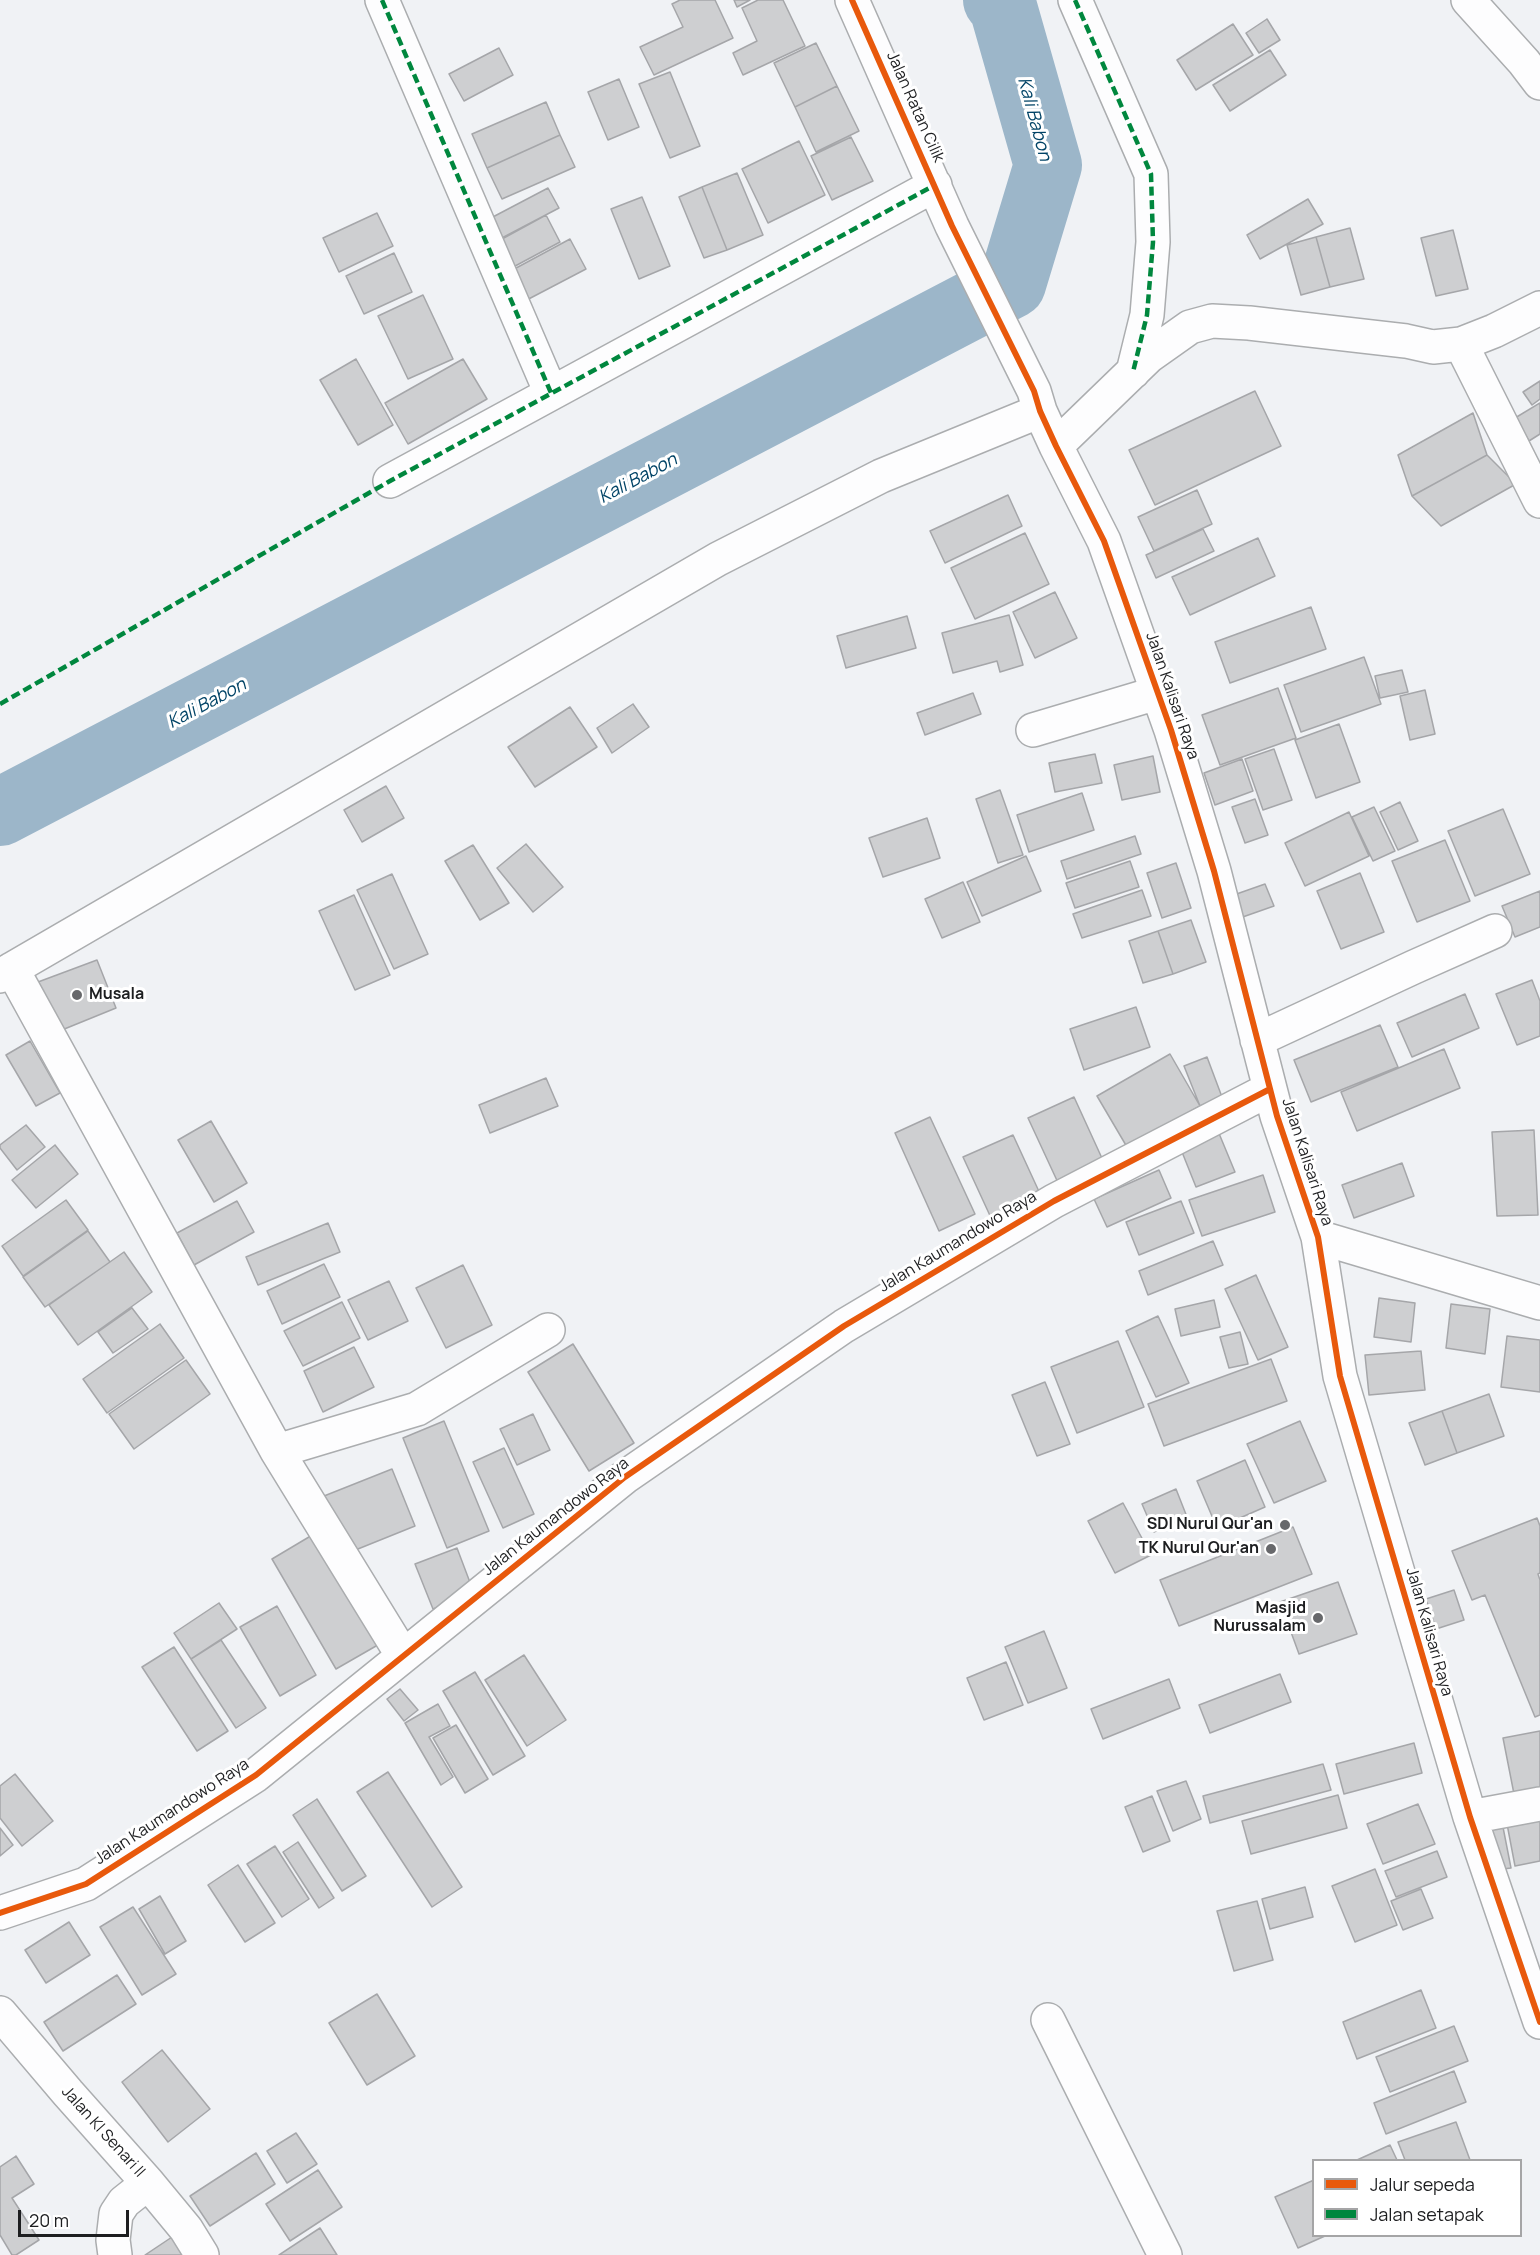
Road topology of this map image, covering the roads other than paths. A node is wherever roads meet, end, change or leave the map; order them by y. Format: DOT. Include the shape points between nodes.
graph roads {
  1 [pos="382,0"];
  2 [pos="852,0"];
  3 [pos="1076,0"];
  4 [pos="1468,0"];
  5 [pos="1540,83"];
  6 [pos="935,185"];
  7 [pos="1540,308"];
  8 [pos="1461,344"];
  9 [pos="1133,372"];
  10 [pos="551,393"];
  11 [pos="1037,401"];
  12 [pos="1056,446"];
  13 [pos="390,481"];
  14 [pos="1540,501"];
  15 [pos="1157,693"];
  16 [pos="1033,730"];
  17 [pos="1495,931"];
  18 [pos="6,972"];
  19 [pos="1257,1040"];
  20 [pos="1270,1089"];
  21 [pos="1317,1237"];
  22 [pos="1540,1303"];
  23 [pos="548,1330"];
  24 [pos="277,1451"];
  25 [pos="403,1656"];
  26 [pos="1540,1804"];
  27 [pos="1470,1817"];
  28 [pos="0,1913"];
  29 [pos="0,2013"];
  30 [pos="1048,2020"];
  31 [pos="1540,2022"];
  32 [pos="148,2183"];
  33 [pos="115,2255"];
  34 [pos="201,2255"];
  35 [pos="1165,2255"];
  1 -- 10 [label="street"];
  2 -- 6 [label="street, Jalan Ratan Cilik"];
  3 -- 9 [label="street" via="1152,174 1153,242 1148,304"];
  4 -- 5 [label="street"];
  6 -- 10 [label="street"];
  6 -- 11 [label="street, Jalan Ratan Cilik"];
  7 -- 8 [label="street"];
  8 -- 9 [label="street" via="1434,347 1212,321 1190,327"];
  8 -- 14 [label="street"];
  9 -- 12 [label="street"];
  10 -- 13 [label="street"];
  11 -- 12 [label="street, Jalan Kalisari Raya"];
  11 -- 18 [label="street" via="718,559"];
  12 -- 15 [label="street, Jalan Kalisari Raya" via="1104,541"];
  15 -- 16 [label="street"];
  15 -- 19 [label="street, Jalan Kalisari Raya" via="1214,871"];
  17 -- 19 [label="street"];
  18 -- 24 [label="street"];
  19 -- 20 [label="street, Jalan Kalisari Raya"];
  20 -- 21 [label="street, Jalan Kalisari Raya"];
  20 -- 25 [label="street, Jalan Kaumandowo Raya" via="1054,1201 844,1326 625,1478"];
  21 -- 22 [label="street"];
  21 -- 27 [label="street, Jalan Kalisari Raya" via="1340,1376"];
  23 -- 24 [label="street" via="417,1409"];
  24 -- 25 [label="street"];
  25 -- 28 [label="street, Jalan Kaumandowo Raya" via="256,1775 86,1884"];
  26 -- 27 [label="street"];
  27 -- 31 [label="street, Jalan Kalisari Raya"];
  29 -- 32 [label="street, Jalan KI Senari II"];
  30 -- 35 [label="street"];
  32 -- 33 [label="street" via="124,2202 116,2214"];
  32 -- 34 [label="street, Jalan KI Senari II" via="186,2229"];
}
